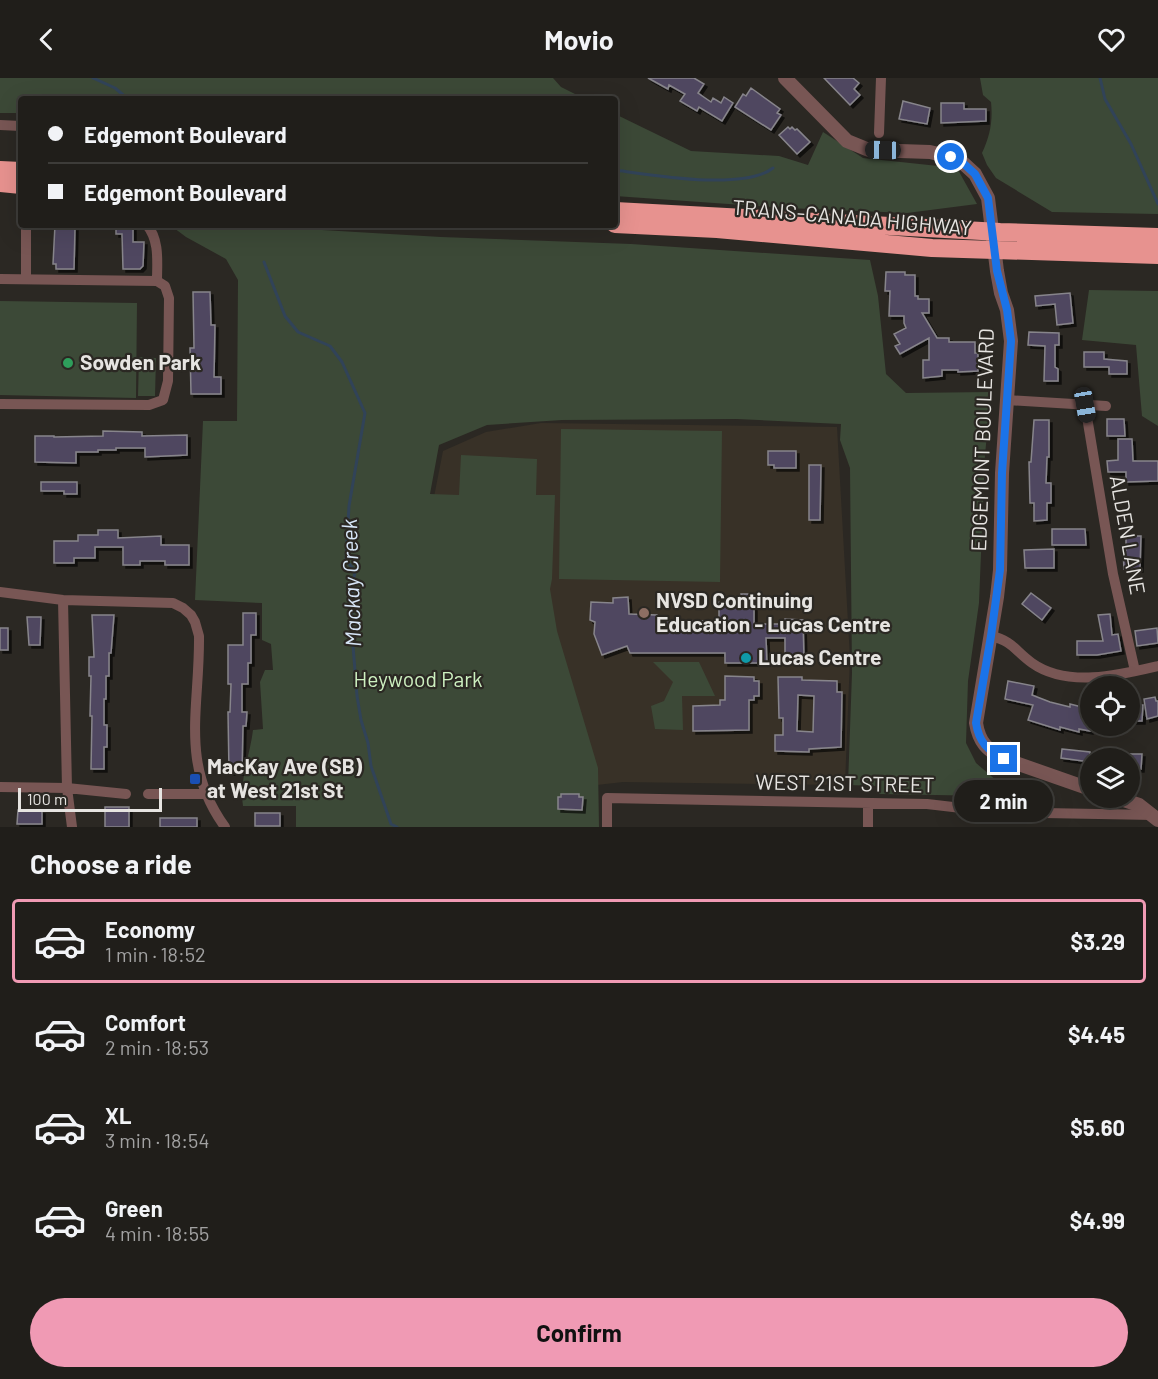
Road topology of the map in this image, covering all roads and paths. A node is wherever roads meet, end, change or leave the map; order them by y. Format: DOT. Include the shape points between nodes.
graph roads {
  1 [pos="785,78"];
  2 [pos="881,78"];
  3 [pos="0,125"];
  4 [pos="18,126"];
  5 [pos="879,133"];
  6 [pos="618,211"];
  7 [pos="618,224"];
  8 [pos="26,228"];
  9 [pos="149,228"];
  10 [pos="1158,237"];
  11 [pos="1083,254"];
  12 [pos="1158,255"];
  13 [pos="1158,260"];
  14 [pos="0,279"];
  15 [pos="26,279"];
  16 [pos="157,281"];
  17 [pos="1007,400"];
  18 [pos="0,404"];
  19 [pos="1085,405"];
  20 [pos="1106,406"];
  21 [pos="0,592"];
  22 [pos="63,600"];
  23 [pos="991,636"];
  24 [pos="1158,666"];
  25 [pos="1135,671"];
  26 [pos="1080,786"];
  27 [pos="0,787"];
  28 [pos="67,788"];
  29 [pos="126,794"];
  30 [pos="148,794"];
  31 [pos="206,794"];
  32 [pos="868,803"];
  33 [pos="1140,806"];
  34 [pos="1156,818"];
  35 [pos="72,827"];
  36 [pos="225,827"];
  37 [pos="607,827"];
  38 [pos="868,827"];
  1 -- 17 [label="street, EDGEMONT BOULEVARD" via="840,135 857,147 941,153 963,163 975,174 989,208 997,271 1010,326"];
  2 -- 5 [label="street"];
  3 -- 4 [label="street"];
  6 -- 10 [label="highway, TRANS-CANADA HIGHWAY"];
  7 -- 11 [label="highway, TRANS-CANADA HIGHWAY" via="932,248"];
  8 -- 15 [label="street"];
  9 -- 16 [label="street" via="157,254"];
  11 -- 12 [label="highway, TRANS-CANADA HIGHWAY"];
  11 -- 13 [label="highway"];
  14 -- 15 [label="street"];
  15 -- 16 [label="street"];
  16 -- 18 [label="street" via="165,286 169,298 168,381 163,400 149,405"];
  17 -- 19 [label="street"];
  17 -- 23 [label="street, EDGEMONT BOULEVARD" via="1000,570"];
  19 -- 20 [label="street"];
  19 -- 25 [label="street, ALDEN LANE" via="1113,574"];
  21 -- 22 [label="street"];
  22 -- 28 [label="street"];
  22 -- 31 [label="street" via="167,602 191,615 199,636 194,742"];
  23 -- 25 [label="street" via="1006,640 1048,672 1090,677"];
  23 -- 26 [label="street, EDGEMONT BOULEVARD" via="976,723 981,742 1004,759"];
  24 -- 25 [label="street"];
  27 -- 28 [label="street"];
  28 -- 29 [label="street"];
  28 -- 35 [label="street"];
  30 -- 31 [label="street"];
  31 -- 36 [label="street"];
  32 -- 34 [label="street, WEST 21ST STREET"];
  32 -- 37 [label="street, WEST 21ST STREET" via="607,798"];
  32 -- 38 [label="street"];
  33 -- 34 [label="street"];
}
